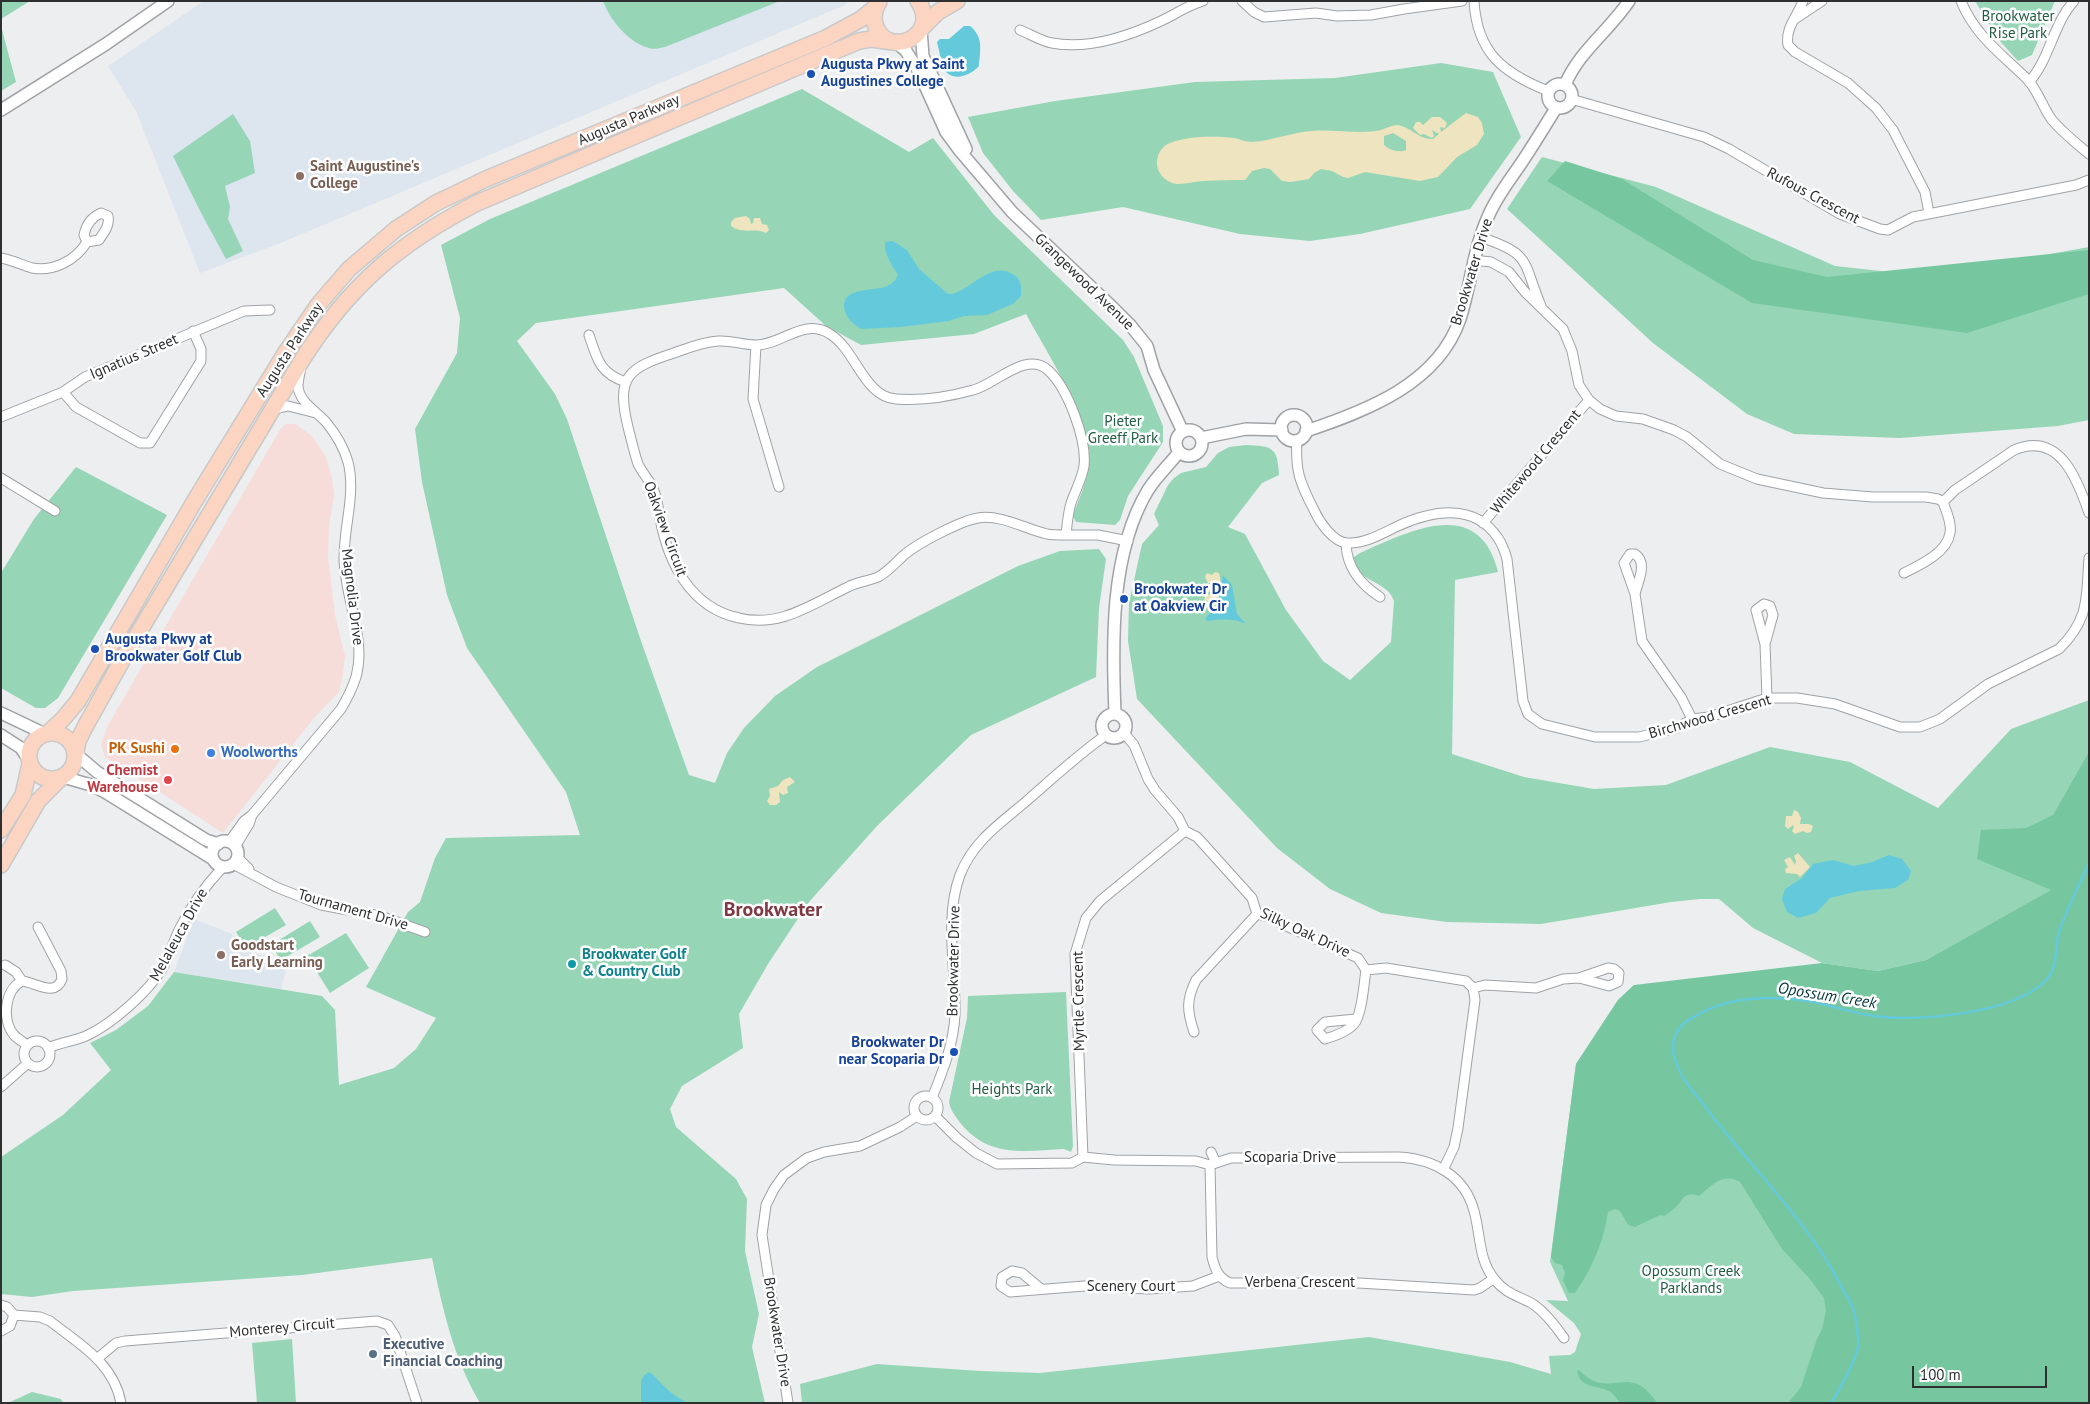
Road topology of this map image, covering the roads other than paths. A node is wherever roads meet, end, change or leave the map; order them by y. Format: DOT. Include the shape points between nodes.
graph roads {
  1 [pos="168,1"];
  2 [pos="918,1"];
  3 [pos="957,1"];
  4 [pos="1203,1"];
  5 [pos="1242,1"];
  6 [pos="1462,1"];
  7 [pos="1474,1"];
  8 [pos="1630,1"];
  9 [pos="1803,1"];
  10 [pos="1822,1"];
  11 [pos="1961,1"];
  12 [pos="2074,1"];
  13 [pos="878,3"];
  14 [pos="1795,20"];
  15 [pos="922,29"];
  16 [pos="1020,30"];
  17 [pos="894,42"];
  18 [pos="2029,82"];
  19 [pos="1565,85"];
  20 [pos="1548,91"];
  21 [pos="1571,99"];
  22 [pos="1556,108"];
  23 [pos="1,110"];
  24 [pos="2089,154"];
  25 [pos="978,171"];
  26 [pos="2089,180"];
  27 [pos="1928,213"];
  28 [pos="1480,237"];
  29 [pos="87,242"];
  30 [pos="1,258"];
  31 [pos="1473,260"];
  32 [pos="270,310"];
  33 [pos="1543,310"];
  34 [pos="193,331"];
  35 [pos="589,335"];
  36 [pos="756,345"];
  37 [pos="302,360"];
  38 [pos="626,382"];
  39 [pos="63,392"];
  40 [pos="1589,400"];
  41 [pos="272,410"];
  42 [pos="316,414"];
  43 [pos="1,417"];
  44 [pos="1282,430"];
  45 [pos="1306,431"];
  46 [pos="1183,432"];
  47 [pos="1201,438"];
  48 [pos="1297,440"];
  49 [pos="1179,452"];
  50 [pos="1,478"];
  51 [pos="779,487"];
  52 [pos="1943,502"];
  53 [pos="55,511"];
  54 [pos="2089,513"];
  55 [pos="1484,523"];
  56 [pos="1066,535"];
  57 [pos="1128,541"];
  58 [pos="1346,544"];
  59 [pos="2089,558"];
  60 [pos="1904,573"];
  61 [pos="1635,594"];
  62 [pos="1380,597"];
  63 [pos="1764,644"];
  64 [pos="1767,698"];
  65 [pos="1,713"];
  66 [pos="1115,713"];
  67 [pos="1692,719"];
  68 [pos="1124,733"];
  69 [pos="46,734"];
  70 [pos="1,735"];
  71 [pos="1106,735"];
  72 [pos="76,753"];
  73 [pos="30,762"];
  74 [pos="62,778"];
  75 [pos="1,830"];
  76 [pos="1185,831"];
  77 [pos="226,855"];
  78 [pos="1,865"];
  79 [pos="1257,914"];
  80 [pos="38,927"];
  81 [pos="425,932"];
  82 [pos="5,965"];
  83 [pos="1366,970"];
  84 [pos="1579,978"];
  85 [pos="22,981"];
  86 [pos="1473,988"];
  87 [pos="1356,1019"];
  88 [pos="1194,1032"];
  89 [pos="27,1045"];
  90 [pos="48,1048"];
  91 [pos="28,1063"];
  92 [pos="1,1087"];
  93 [pos="932,1098"];
  94 [pos="917,1116"];
  95 [pos="936,1116"];
  96 [pos="1211,1152"];
  97 [pos="1083,1157"];
  98 [pos="1213,1164"];
  99 [pos="1444,1168"];
  100 [pos="1219,1276"];
  101 [pos="1493,1279"];
  102 [pos="1041,1289"];
  103 [pos="1,1305"];
  104 [pos="14,1315"];
  105 [pos="1,1331"];
  106 [pos="1564,1338"];
  107 [pos="98,1358"];
  108 [pos="121,1403"];
  109 [pos="417,1403"];
  110 [pos="788,1403"];
  1 -- 23 [label="street"];
  2 -- 15 [label="main road" via="924,14"];
  3 -- 15 [label="main road" via="938,12"];
  4 -- 16 [label="street" via="1124,36 1094,43 1049,43"];
  5 -- 6 [label="street" via="1264,17 1316,13 1372,15"];
  7 -- 20 [label="street" via="1475,17 1484,44 1497,61 1521,80"];
  8 -- 19 [label="street" via="1571,70"];
  9 -- 14 [label="street"];
  10 -- 14 [label="street"];
  11 -- 18 [label="street" via="1992,49"];
  12 -- 18 [label="street" via="2063,15"];
  13 -- 17 [label="main road" via="874,20 876,28 886,39"];
  13 -- 69 [label="main road, Augusta Parkway" via="860,19 826,38 436,203 396,229 349,269 300,328 78,701"];
  14 -- 27 [label="street" via="1787,29 1788,45 1848,83 1876,108 1893,130 1925,192"];
  15 -- 17 [label="main road" via="910,40"];
  15 -- 25 [label="street, Grangewood Avenue" via="924,56 954,126"];
  17 -- 25 [label="street, Grangewood Avenue" via="906,51 918,70 946,132"];
  17 -- 37 [label="main road, Augusta Parkway" via="859,41 477,203 437,223 391,256 348,297"];
  18 -- 24 [label="street" via="2052,120"];
  19 -- 20 [label="street" via="1557,84"];
  19 -- 21 [label="street" via="1571,91"];
  20 -- 22 [label="street" via="1550,103"];
  21 -- 22 [label="street" via="1564,107"];
  21 -- 27 [label="street, Rufous Crescent" via="1704,137 1840,214 1880,229 1888,230 1903,220"];
  22 -- 28 [label="street, Brookwater Drive" via="1540,137 1498,196"];
  25 -- 46 [label="street, Grangewood Avenue" via="1012,212 1131,326 1146,346"];
  26 -- 27 [label="street, Rufous Crescent"];
  28 -- 31 [label="street, Brookwater Drive"];
  28 -- 33 [label="street" via="1512,249 1523,260"];
  29 -- 30 [label="street" via="72,259 52,267 33,268"];
  31 -- 33 [label="street" via="1501,266"];
  31 -- 45 [label="street, Brookwater Drive" via="1459,321 1449,343 1434,363 1416,380 1391,396"];
  32 -- 34 [label="street, Ignatius Street" via="244,310"];
  33 -- 40 [label="street" via="1563,329 1579,386"];
  34 -- 39 [label="street, Ignatius Street" via="84,377"];
  34 -- 39 [label="street" via="202,361 150,443 140,443 76,407"];
  35 -- 38 [label="street" via="598,362 616,379"];
  36 -- 38 [label="street" via="733,341 701,344 644,364"];
  36 -- 51 [label="street" via="753,399"];
  36 -- 56 [label="street" via="809,328 827,331 844,345 879,395 893,400 941,398 978,389 1024,365 1043,366 1056,380 1071,408 1084,450 1084,469 1071,504"];
  37 -- 41 [label="main road, Augusta Parkway"];
  37 -- 42 [label="street, Magnolia Drive" via="298,386 304,401"];
  38 -- 56 [label="street, Oakview Circuit" via="622,393 623,405 635,454 657,500 663,533 674,564 699,599 737,618 766,621 804,610 851,585 877,578 905,554 964,522 980,518 999,519 1048,534"];
  39 -- 43 [label="street, Ignatius Street"];
  40 -- 52 [label="street" via="1616,416 1643,419 1674,430 1720,464 1757,479 1823,493 1926,497"];
  40 -- 55 [label="street, Whitewood Crescent"];
  41 -- 42 [label="street" via="288,406"];
  41 -- 72 [label="main road, Augusta Parkway" via="124,657 86,725"];
  42 -- 77 [label="street, Magnolia Drive" via="341,445 351,476 344,559 358,636 358,668 341,709 244,821"];
  44 -- 45 [label="street" via="1284,419 1295,415 1305,422"];
  44 -- 47 [label="street" via="1246,429"];
  44 -- 48 [label="street" via="1289,439"];
  45 -- 48 [label="street"];
  46 -- 47 [label="street" via="1192,430"];
  46 -- 49 [label="street" via="1177,441"];
  47 -- 49 [label="street" via="1202,447 1197,454 1188,456"];
  48 -- 58 [label="street" via="1296,468 1303,488 1318,519 1333,536"];
  49 -- 57 [label="street" via="1149,489"];
  50 -- 53 [label="street"];
  52 -- 54 [label="street" via="1955,490 2014,450 2036,444 2056,452 2062,459 2080,488"];
  52 -- 60 [label="street" via="1950,532 1945,544 1929,560"];
  55 -- 58 [label="street, Birchwood Crescent" via="1455,512 1440,512 1424,515 1361,542"];
  55 -- 67 [label="street, Birchwood Crescent" via="1498,538 1507,559 1523,701 1533,720 1595,737 1639,737 1677,728"];
  56 -- 57 [label="street, Oakview Circuit" via="1098,535"];
  57 -- 66 [label="street" via="1115,604"];
  58 -- 62 [label="street" via="1348,563 1364,587"];
  59 -- 64 [label="street, Birchwood Crescent" via="2082,620 2068,640 2059,648 1988,684 1928,725 1900,727 1835,704 1796,698"];
  61 -- 67 [label="street" via="1642,641 1681,697"];
  63 -- 64 [label="street"];
  64 -- 67 [label="street, Birchwood Crescent" via="1709,718"];
  65 -- 69 [label="street"];
  66 -- 68 [label="street" via="1125,719"];
  66 -- 71 [label="street" via="1103,721 1102,729"];
  68 -- 71 [label="street" via="1114,738"];
  68 -- 76 [label="street, Silky Oak Drive" via="1134,745 1151,784 1178,817"];
  69 -- 72 [label="main road" via="56,733 69,739"];
  69 -- 73 [label="main road" via="34,741 30,748"];
  70 -- 73 [label="street" via="22,748"];
  71 -- 93 [label="street, Brookwater Drive" via="991,829 968,858 954,901 955,1016 952,1040"];
  72 -- 74 [label="main road" via="73,768"];
  72 -- 77 [label="street, Tournament Drive" via="97,772"];
  73 -- 74 [label="main road" via="39,776 53,780"];
  73 -- 75 [label="main road" via="23,795"];
  74 -- 77 [label="street, Tournament Drive" via="91,785"];
  74 -- 78 [label="main road" via="38,801"];
  76 -- 79 [label="street, Silky Oak Drive" via="1197,837 1252,898"];
  76 -- 97 [label="street, Myrtle Crescent" via="1100,901 1086,918 1079,936 1075,954"];
  77 -- 81 [label="street, Tournament Drive" via="276,887 320,905 380,916"];
  77 -- 90 [label="street, Melaleuca Drive" via="189,911 150,986 133,1003 88,1035"];
  79 -- 83 [label="street, Silky Oak Drive" via="1358,958"];
  79 -- 88 [label="street" via="1196,980 1190,993 1188,1013"];
  80 -- 85 [label="street" via="61,971 61,982 50,989"];
  82 -- 85 [label="street"];
  83 -- 86 [label="street, Silky Oak Drive" via="1386,968 1466,981"];
  83 -- 87 [label="street"];
  84 -- 86 [label="street" via="1563,979 1536,988 1500,985"];
  85 -- 89 [label="street" via="12,991 6,1014 14,1035"];
  86 -- 99 [label="street" via="1475,1000 1458,1128 1454,1147"];
  89 -- 90 [label="street" via="39,1041"];
  89 -- 91 [label="street" via="24,1052"];
  90 -- 91 [label="street" via="50,1054 43,1065"];
  91 -- 92 [label="street"];
  93 -- 94 [label="street" via="924,1096 918,1099 914,1106"];
  93 -- 95 [label="street" via="938,1107"];
  94 -- 95 [label="street" via="927,1120"];
  94 -- 110 [label="street, Brookwater Drive" via="860,1146 808,1158 784,1176 766,1205 762,1235"];
  95 -- 97 [label="street, Scoparia Drive" via="968,1148 997,1164 1072,1163"];
  96 -- 98 [label="street"];
  97 -- 98 [label="street, Scoparia Drive"];
  98 -- 99 [label="street, Scoparia Drive" via="1231,1158 1399,1157 1414,1158"];
  98 -- 100 [label="street" via="1212,1257"];
  99 -- 101 [label="street, Scoparia Drive" via="1468,1195 1483,1261"];
  100 -- 101 [label="street, Verbena Crescent" via="1230,1283 1359,1282 1474,1290"];
  100 -- 102 [label="street, Scenery Court" via="1193,1286"];
  101 -- 106 [label="street, Scoparia Drive" via="1504,1290 1543,1311"];
  103 -- 104 [label="street"];
  104 -- 105 [label="street" via="10,1326"];
  104 -- 107 [label="street" via="50,1321"];
  107 -- 108 [label="street" via="116,1383"];
  107 -- 109 [label="street, Monterey Circuit" via="116,1343 125,1341 377,1321 388,1324 395,1336"];
}
